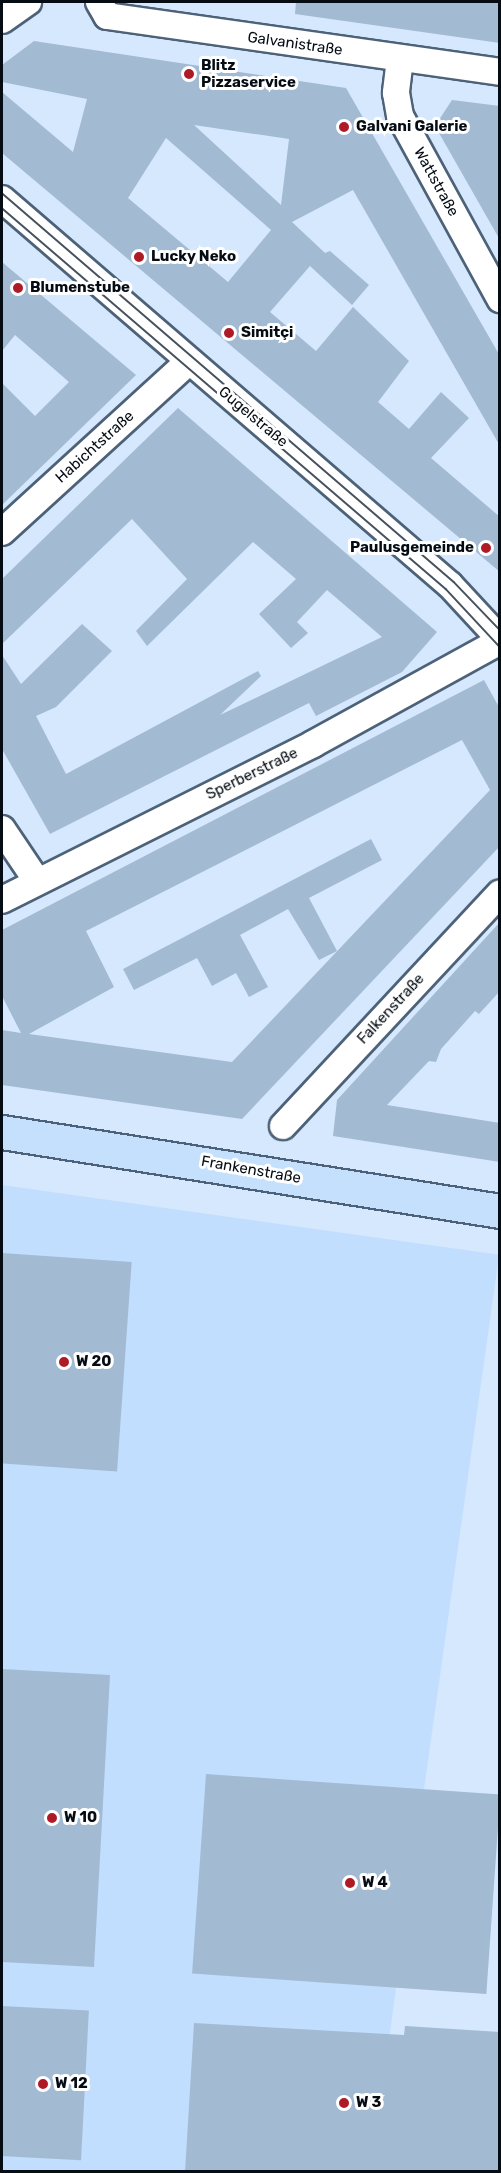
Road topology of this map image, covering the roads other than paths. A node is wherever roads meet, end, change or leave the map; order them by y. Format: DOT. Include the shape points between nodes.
graph roads {
  1 [pos="28,2"];
  2 [pos="99,2"];
  3 [pos="2,20"];
  4 [pos="400,59"];
  5 [pos="500,72"];
  6 [pos="2,199"];
  7 [pos="500,299"];
  8 [pos="188,362"];
  9 [pos="2,532"];
  10 [pos="500,640"];
  11 [pos="2,829"];
  12 [pos="37,881"];
  13 [pos="500,893"];
  14 [pos="2,900"];
  15 [pos="283,1126"];
  16 [pos="2,1132"];
  17 [pos="500,1211"];
  1 -- 3 [label="street"];
  2 -- 4 [label="street, Galvanistraße" via="107,15"];
  4 -- 5 [label="street, Galvanistraße"];
  4 -- 7 [label="street, Wattstraße" via="396,93 400,116"];
  6 -- 8 [label="street, Gugelstraße"];
  8 -- 9 [label="street, Habichtstraße"];
  8 -- 10 [label="street, Gugelstraße" via="450,585"];
  10 -- 12 [label="street, Sperberstraße" via="313,744"];
  11 -- 12 [label="street"];
  12 -- 14 [label="street, Sperberstraße"];
  13 -- 15 [label="street, Falkenstraße"];
  16 -- 17 [label="main road, Frankenstraße"];
}
